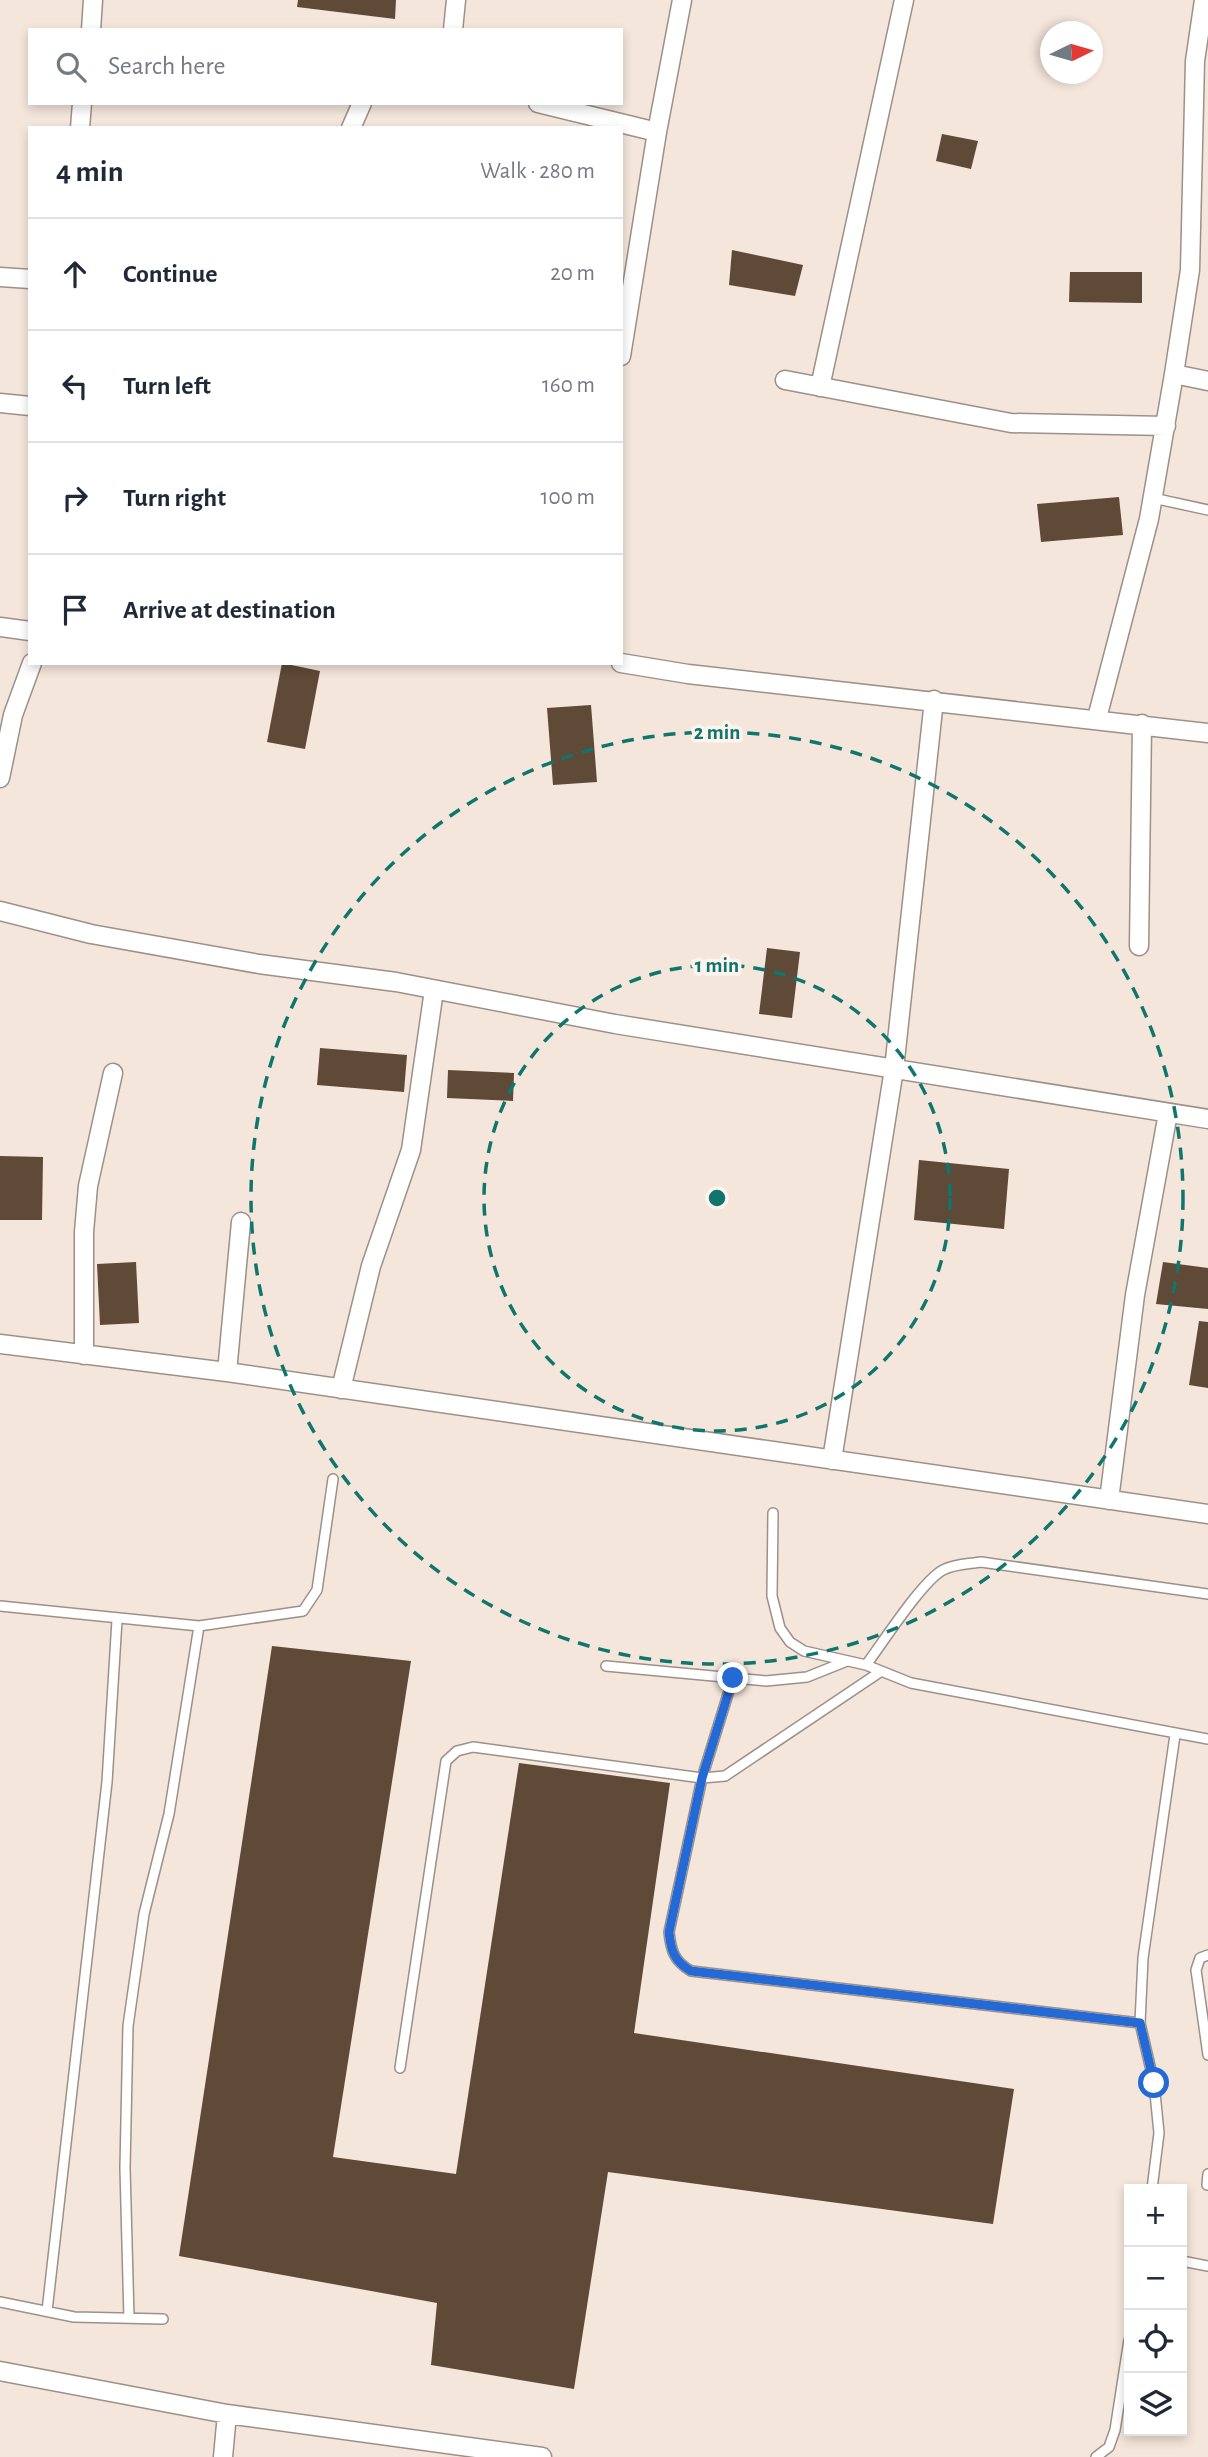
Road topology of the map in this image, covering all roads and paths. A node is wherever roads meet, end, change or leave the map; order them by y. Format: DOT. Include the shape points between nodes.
graph roads {
  1 [pos="93,0"];
  2 [pos="456,0"];
  3 [pos="682,0"];
  4 [pos="904,0"];
  5 [pos="1204,0"];
  6 [pos="91,28"];
  7 [pos="453,28"];
  8 [pos="82,105"];
  9 [pos="361,105"];
  10 [pos="546,105"];
  11 [pos="80,126"];
  12 [pos="352,126"];
  13 [pos="657,132"];
  14 [pos="0,277"];
  15 [pos="28,279"];
  16 [pos="623,344"];
  17 [pos="1174,374"];
  18 [pos="785,380"];
  19 [pos="1208,382"];
  20 [pos="820,387"];
  21 [pos="0,403"];
  22 [pos="28,406"];
  23 [pos="1166,426"];
  24 [pos="1153,498"];
  25 [pos="1208,510"];
  26 [pos="0,627"];
  27 [pos="28,631"];
  28 [pos="623,663"];
  29 [pos="31,665"];
  30 [pos="934,700"];
  31 [pos="1097,718"];
  32 [pos="1142,724"];
  33 [pos="1208,733"];
  34 [pos="0,778"];
  35 [pos="0,911"];
  36 [pos="1139,946"];
  37 [pos="434,990"];
  38 [pos="894,1069"];
  39 [pos="113,1073"];
  40 [pos="1168,1112"];
  41 [pos="1208,1119"];
  42 [pos="242,1222"];
  43 [pos="0,1344"];
  44 [pos="84,1355"];
  45 [pos="227,1372"];
  46 [pos="341,1389"];
  47 [pos="832,1460"];
  48 [pos="333,1479"];
  49 [pos="1109,1500"];
  50 [pos="773,1513"];
  51 [pos="1208,1514"];
  52 [pos="1208,1594"];
  53 [pos="0,1606"];
  54 [pos="117,1620"];
  55 [pos="199,1626"];
  56 [pos="848,1661"];
  57 [pos="606,1665"];
  58 [pos="866,1665"];
  59 [pos="880,1672"];
  60 [pos="733,1678"];
  61 [pos="1175,1735"];
  62 [pos="1208,1739"];
  63 [pos="702,1778"];
  64 [pos="1208,1955"];
  65 [pos="1140,2023"];
  66 [pos="1208,2055"];
  67 [pos="400,2068"];
  68 [pos="1208,2174"];
  69 [pos="1153,2184"];
  70 [pos="1207,2185"];
  71 [pos="1187,2262"];
  72 [pos="1208,2266"];
  73 [pos="0,2302"];
  74 [pos="47,2311"];
  75 [pos="129,2318"];
  76 [pos="163,2319"];
  77 [pos="0,2371"];
  78 [pos="1124,2372"];
  79 [pos="227,2414"];
  80 [pos="223,2457"];
  81 [pos="542,2457"];
  82 [pos="1096,2457"];
  1 -- 6 [label="street"];
  2 -- 7 [label="street"];
  3 -- 13 [label="street"];
  4 -- 20 [label="street"];
  5 -- 17 [label="street" via="1195,61 1189,270"];
  8 -- 11 [label="street"];
  9 -- 12 [label="street"];
  10 -- 13 [label="street"];
  13 -- 16 [label="street"];
  14 -- 15 [label="street"];
  17 -- 19 [label="street"];
  17 -- 23 [label="street"];
  18 -- 20 [label="street"];
  20 -- 23 [label="street" via="1011,423"];
  21 -- 22 [label="street"];
  23 -- 24 [label="street"];
  24 -- 25 [label="lane"];
  24 -- 31 [label="street"];
  26 -- 27 [label="street"];
  28 -- 30 [label="street"];
  29 -- 34 [label="street" via="13,715"];
  30 -- 31 [label="street"];
  30 -- 38 [label="street"];
  31 -- 32 [label="street"];
  32 -- 33 [label="street"];
  32 -- 36 [label="street"];
  35 -- 37 [label="street" via="91,934"];
  37 -- 38 [label="street"];
  37 -- 46 [label="street" via="411,1150 370,1266"];
  38 -- 40 [label="street"];
  38 -- 47 [label="street"];
  39 -- 44 [label="street" via="86,1210"];
  40 -- 41 [label="street"];
  40 -- 49 [label="street" via="1135,1295"];
  42 -- 45 [label="street"];
  43 -- 44 [label="street"];
  44 -- 45 [label="street"];
  45 -- 46 [label="street"];
  46 -- 47 [label="street"];
  47 -- 49 [label="street"];
  48 -- 55 [label="lane" via="317,1590 303,1611"];
  49 -- 51 [label="street"];
  50 -- 56 [label="lane" via="772,1596 780,1628 804,1651"];
  52 -- 58 [label="lane" via="981,1562 963,1564 942,1570 934,1578"];
  53 -- 54 [label="lane"];
  54 -- 55 [label="lane"];
  54 -- 74 [label="lane" via="107,1782"];
  55 -- 75 [label="lane" via="169,1814 144,1914 128,2026"];
  56 -- 58 [label="lane"];
  56 -- 60 [label="lane" via="787,1680"];
  57 -- 60 [label="lane"];
  58 -- 59 [label="lane"];
  59 -- 61 [label="lane" via="912,1683"];
  59 -- 63 [label="lane" via="740,1769"];
  60 -- 63 [label="lane"];
  61 -- 62 [label="lane"];
  61 -- 65 [label="lane" via="1143,1958"];
  63 -- 65 [label="lane" via="669,1932 671,1952 679,1965 691,1971"];
  63 -- 67 [label="lane" via="473,1747 457,1751 446,1761"];
  64 -- 66 [label="lane" via="1200,1958 1196,1970"];
  65 -- 69 [label="lane" via="1160,2133"];
  68 -- 70 [label="lane"];
  71 -- 72 [label="lane"];
  73 -- 74 [label="lane"];
  74 -- 75 [label="lane" via="74,2317"];
  75 -- 76 [label="lane"];
  77 -- 79 [label="street"];
  78 -- 82 [label="lane" via="1115,2430 1109,2447"];
  79 -- 80 [label="street"];
  79 -- 81 [label="street"];
}
